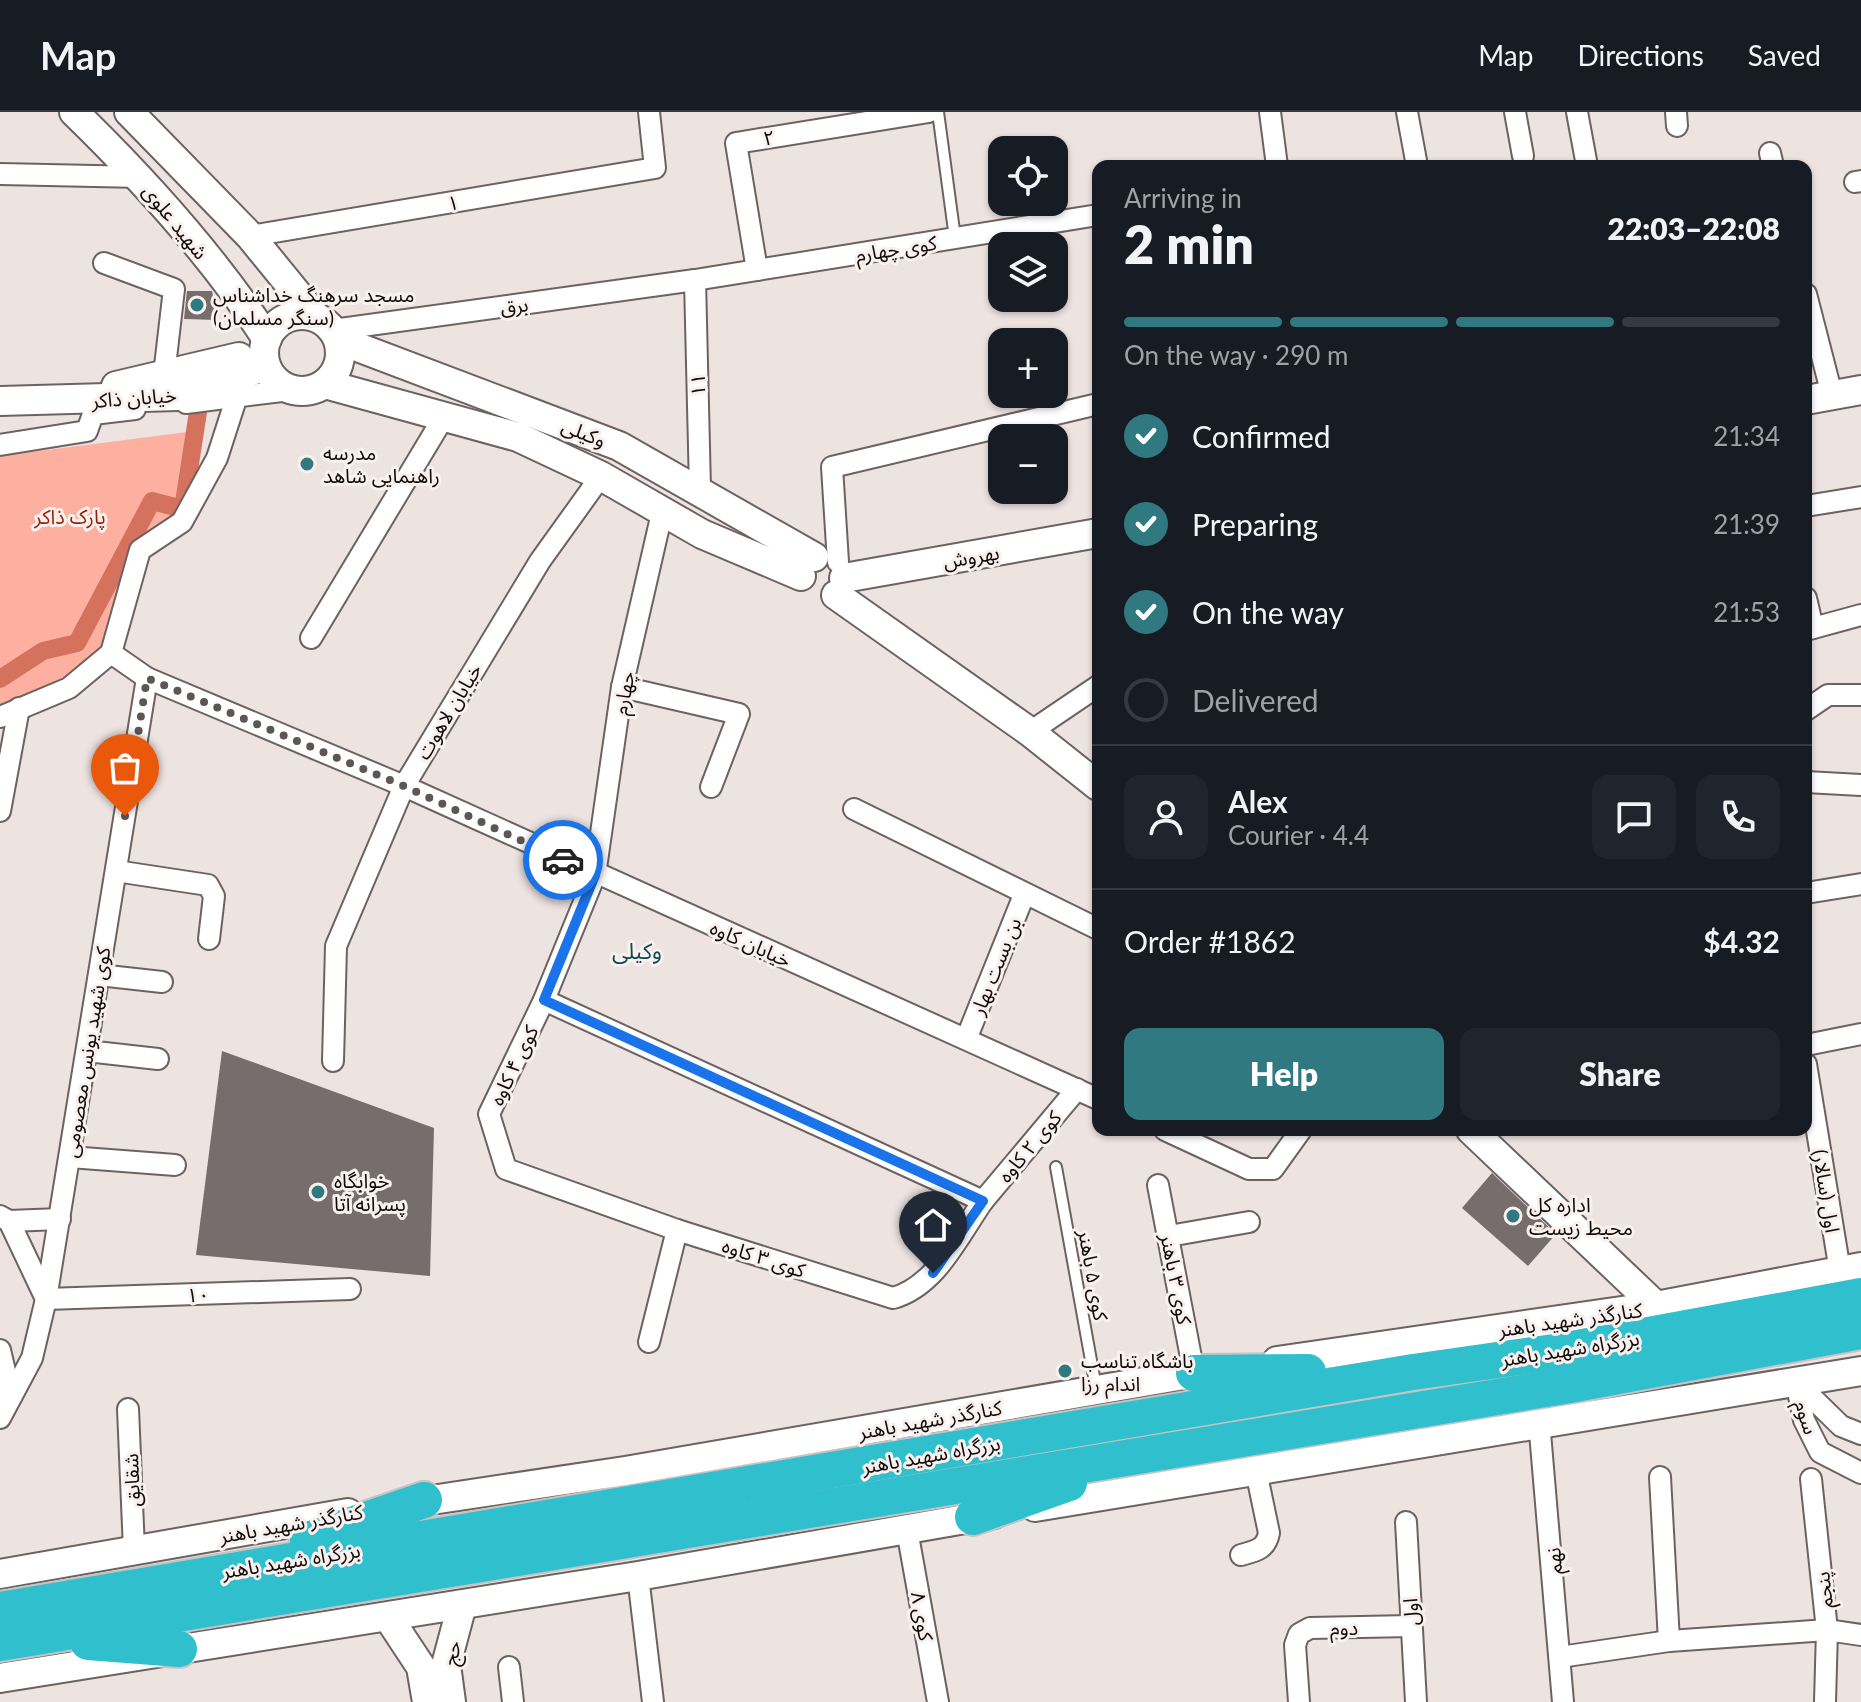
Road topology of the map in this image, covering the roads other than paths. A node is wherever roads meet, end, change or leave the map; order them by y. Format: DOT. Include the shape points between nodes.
graph roads {
  1 [pos="74,112"];
  2 [pos="129,112"];
  3 [pos="649,112"];
  4 [pos="929,112"];
  5 [pos="938,112"];
  6 [pos="1270,112"];
  7 [pos="1407,112"];
  8 [pos="1515,112"];
  9 [pos="1577,112"];
  10 [pos="1523,156"];
  11 [pos="1276,160"];
  12 [pos="1416,160"];
  13 [pos="1586,160"];
  14 [pos="0,174"];
  15 [pos="141,177"];
  16 [pos="1092,216"];
  17 [pos="250,236"];
  18 [pos="955,238"];
  19 [pos="104,263"];
  20 [pos="757,270"];
  21 [pos="695,280"];
  22 [pos="248,310"];
  23 [pos="329,329"];
  24 [pos="1812,342"];
  25 [pos="266,351"];
  26 [pos="210,365"];
  27 [pos="164,375"];
  28 [pos="325,384"];
  29 [pos="290,390"];
  30 [pos="1861,390"];
  31 [pos="237,396"];
  32 [pos="1819,397"];
  33 [pos="0,401"];
  34 [pos="45,402"];
  35 [pos="1092,405"];
  36 [pos="445,415"];
  37 [pos="0,445"];
  38 [pos="601,476"];
  39 [pos="700,489"];
  40 [pos="1861,497"];
  41 [pos="1812,505"];
  42 [pos="662,513"];
  43 [pos="1092,534"];
  44 [pos="826,574"];
  45 [pos="1861,615"];
  46 [pos="1812,628"];
  47 [pos="311,638"];
  48 [pos="111,653"];
  49 [pos="147,678"];
  50 [pos="622,687"];
  51 [pos="1092,690"];
  52 [pos="1861,695"];
  53 [pos="1812,706"];
  54 [pos="19,708"];
  55 [pos="0,717"];
  56 [pos="1030,732"];
  57 [pos="1092,781"];
  58 [pos="1812,782"];
  59 [pos="1861,785"];
  60 [pos="404,786"];
  61 [pos="711,787"];
  62 [pos="854,809"];
  63 [pos="0,811"];
  64 [pos="116,871"];
  65 [pos="595,875"];
  66 [pos="1861,884"];
  67 [pos="1812,892"];
  68 [pos="1024,895"];
  69 [pos="1092,926"];
  70 [pos="209,939"];
  71 [pos="99,975"];
  72 [pos="162,982"];
  73 [pos="544,1000"];
  74 [pos="1861,1034"];
  75 [pos="967,1037"];
  76 [pos="1812,1044"];
  77 [pos="87,1051"];
  78 [pos="158,1059"];
  79 [pos="333,1061"];
  80 [pos="1077,1089"];
  81 [pos="1812,1091"];
  82 [pos="1092,1096"];
  83 [pos="1178,1136"];
  84 [pos="1297,1136"];
  85 [pos="1483,1136"];
  86 [pos="70,1157"];
  87 [pos="175,1165"];
  88 [pos="1056,1167"];
  89 [pos="506,1169"];
  90 [pos="1158,1185"];
  91 [pos="983,1201"];
  92 [pos="5,1219"];
  93 [pos="60,1219"];
  94 [pos="1249,1222"];
  95 [pos="677,1230"];
  96 [pos="1169,1236"];
  97 [pos="1854,1278"];
  98 [pos="350,1289"];
  99 [pos="46,1299"];
  100 [pos="1656,1306"];
  101 [pos="1861,1331"];
  102 [pos="649,1342"];
  103 [pos="0,1350"];
  104 [pos="1861,1371"];
  105 [pos="1413,1372"];
  106 [pos="1194,1373"];
  107 [pos="1796,1382"];
  108 [pos="1096,1390"];
  109 [pos="5,1397"];
  110 [pos="128,1409"];
  111 [pos="0,1418"];
  112 [pos="1539,1421"];
  113 [pos="1861,1434"];
  114 [pos="1164,1449"];
  115 [pos="1256,1471"];
  116 [pos="1861,1473"];
  117 [pos="1660,1477"];
  118 [pos="1811,1479"];
  119 [pos="424,1500"];
  120 [pos="973,1517"];
  121 [pos="1406,1522"];
  122 [pos="907,1530"];
  123 [pos="134,1550"];
  124 [pos="1241,1555"];
  125 [pos="215,1572"];
  126 [pos="0,1574"];
  127 [pos="638,1576"];
  128 [pos="462,1605"];
  129 [pos="0,1610"];
  130 [pos="388,1617"];
  131 [pos="1411,1626"];
  132 [pos="1827,1630"];
  133 [pos="1861,1635"];
  134 [pos="14,1640"];
  135 [pos="1669,1641"];
  136 [pos="179,1649"];
  137 [pos="1560,1657"];
  138 [pos="434,1666"];
  139 [pos="509,1667"];
  140 [pos="0,1678"];
  141 [pos="427,1702"];
  142 [pos="451,1702"];
  143 [pos="513,1702"];
  144 [pos="653,1702"];
  145 [pos="938,1702"];
  146 [pos="1299,1702"];
  147 [pos="1416,1702"];
  148 [pos="1563,1702"];
  149 [pos="1825,1702"];
  1 -- 15 [label="main road, شهید علوی"];
  2 -- 17 [label="main road, شهید علوی"];
  3 -- 17 [label="street, ۱" via="655,168"];
  4 -- 20 [label="street, ۲" via="736,143"];
  5 -- 18 [label="lane"];
  6 -- 11 [label="street"];
  7 -- 12 [label="street"];
  8 -- 10 [label="street"];
  9 -- 13 [label="street"];
  14 -- 15 [label="street"];
  15 -- 22 [label="main road, شهید علوی"];
  16 -- 18 [label="street, کوی چهارم"];
  17 -- 23 [label="main road, شهید علوی"];
  18 -- 20 [label="street, کوی چهارم"];
  19 -- 27 [label="street" via="174,289"];
  20 -- 21 [label="street, کوی چهارم"];
  21 -- 23 [label="street, برق"];
  21 -- 39 [label="street, ۱۱"];
  22 -- 25 [label="main road, شهید علوی"];
  22 -- 26 [label="main road" via="244,334"];
  23 -- 25 [label="main road" via="292,316 281,321"];
  23 -- 28 [label="main road" via="339,364"];
  23 -- 39 [label="main road, وکیلی" via="619,446"];
  24 -- 32 [label="street"];
  25 -- 26 [label="main road, خیابان ذاکر"];
  25 -- 29 [label="main road" via="280,384"];
  25 -- 34 [label="main road, خیابان ذاکر" via="178,396"];
  26 -- 27 [label="main road, خیابان ذاکر"];
  27 -- 34 [label="main road, خیابان ذاکر"];
  28 -- 29 [label="main road" via="314,390"];
  28 -- 36 [label="main road, وکیلی"];
  29 -- 31 [label="street"];
  30 -- 32 [label="main road"];
  31 -- 37 [label="street" via="93,414 87,431"];
  31 -- 48 [label="street" via="217,458 182,522 140,550"];
  33 -- 34 [label="main road, خیابان ذاکر"];
  35 -- 44 [label="street" via="832,467"];
  36 -- 38 [label="main road, وکیلی" via="518,437"];
  36 -- 47 [label="street"];
  38 -- 42 [label="main road, وکیلی"];
  38 -- 60 [label="street, خیابان لاهوت" via="540,561"];
  39 -- 44 [label="main road, وکیلی"];
  40 -- 41 [label="street"];
  42 -- 44 [label="main road, وکیلی"];
  42 -- 50 [label="street, چهارم"];
  43 -- 44 [label="main road, بهروش"];
  44 -- 56 [label="main road, وکیلی"];
  45 -- 46 [label="street"];
  48 -- 49 [label="street, خیابان کاوه"];
  48 -- 54 [label="street" via="69,688"];
  49 -- 60 [label="street, خیابان کاوه"];
  49 -- 64 [label="street, کوی شهید یونس معصومی"];
  50 -- 61 [label="street" via="739,714"];
  50 -- 65 [label="street, چهارم"];
  51 -- 56 [label="street"];
  52 -- 53 [label="street" via="1828,695"];
  54 -- 55 [label="street"];
  54 -- 63 [label="street"];
  56 -- 57 [label="main road, وکیلی"];
  58 -- 59 [label="street"];
  60 -- 65 [label="street, خیابان کاوه"];
  60 -- 79 [label="street, خیابان لاهوت" via="336,946"];
  62 -- 68 [label="street"];
  64 -- 70 [label="street" via="208,885 214,896"];
  64 -- 71 [label="street, کوی شهید یونس معصومی"];
  65 -- 73 [label="street, کوی ۴ کاوه"];
  65 -- 75 [label="street, خیابان کاوه"];
  66 -- 67 [label="street"];
  68 -- 69 [label="street"];
  68 -- 75 [label="street, بن بست بهار"];
  71 -- 72 [label="street"];
  71 -- 77 [label="street, کوی شهید یونس معصومی"];
  73 -- 89 [label="street, کوی ۴ کاوه" via="489,1114"];
  73 -- 91 [label="street, کوی ۲ کاوه"];
  74 -- 76 [label="street"];
  75 -- 80 [label="street, خیابان کاوه"];
  77 -- 78 [label="street"];
  77 -- 86 [label="street, کوی شهید یونس معصومی"];
  80 -- 82 [label="street, خیابان کاوه"];
  80 -- 91 [label="street, کوی ۲ کاوه"];
  81 -- 97 [label="street, اول (سالار)"];
  83 -- 84 [label="street" via="1249,1169 1273,1169"];
  85 -- 100 [label="main road"];
  86 -- 87 [label="street"];
  86 -- 93 [label="street, کوی شهید یونس معصومی"];
  88 -- 108 [label="lane, کوی ۵ باهنر"];
  89 -- 95 [label="street, کوی ۳ کاوه"];
  90 -- 96 [label="street, کوی ۳ باهنر"];
  91 -- 95 [label="street, کوی ۳ کاوه" via="933,1273 915,1292 893,1298"];
  92 -- 93 [label="street"];
  92 -- 99 [label="street"];
  93 -- 99 [label="street, کوی شهید یونس معصومی"];
  94 -- 96 [label="street"];
  95 -- 102 [label="street"];
  96 -- 106 [label="street, کوی ۳ باهنر"];
  97 -- 100 [label="main road, کنارگذر شهید باهنر"];
  97 -- 105 [label="highway, بزرگراه شهید باهنر" via="1561,1351"];
  98 -- 99 [label="street, ۱۰"];
  99 -- 109 [label="street, کوی شهید یونس معصومی" via="32,1358"];
  100 -- 106 [label="main road, کنارگذر شهید باهنر"];
  101 -- 114 [label="highway, بزرگراه شهید باهنر" via="1570,1385"];
  103 -- 109 [label="street"];
  104 -- 107 [label="main road"];
  105 -- 106 [label="highway"];
  105 -- 125 [label="highway, بزرگراه شهید باهنر"];
  106 -- 108 [label="main road, کنارگذر شهید باهنر"];
  107 -- 112 [label="main road"];
  107 -- 113 [label="street" via="1841,1426"];
  107 -- 116 [label="street, سوم" via="1804,1420 1820,1452"];
  108 -- 119 [label="main road, کنارگذر شهید باهنر"];
  109 -- 111 [label="street, کوی شهید یونس معصومی"];
  110 -- 123 [label="street, شقایق"];
  112 -- 115 [label="main road"];
  112 -- 137 [label="street, نهم"];
  114 -- 120 [label="highway"];
  114 -- 134 [label="highway, بزرگراه شهید باهنر" via="617,1544"];
  115 -- 120 [label="main road"];
  115 -- 124 [label="street" via="1268,1542"];
  117 -- 135 [label="street"];
  118 -- 132 [label="street, پنجم"];
  119 -- 123 [label="main road, کنارگذر شهید باهنر"];
  119 -- 125 [label="highway"];
  120 -- 122 [label="main road"];
  121 -- 131 [label="street, اول"];
  122 -- 127 [label="main road"];
  122 -- 145 [label="street, کوی ۸"];
  123 -- 126 [label="main road, کنارگذر شهید باهنر"];
  125 -- 129 [label="highway, بزرگراه شهید باهنر"];
  127 -- 128 [label="main road"];
  127 -- 144 [label="street"];
  128 -- 130 [label="main road"];
  128 -- 138 [label="main road, حج"];
  130 -- 136 [label="main road"];
  130 -- 138 [label="main road, حج"];
  131 -- 146 [label="street, دوم" via="1310,1628 1299,1634"];
  131 -- 147 [label="street, اول"];
  132 -- 133 [label="street"];
  132 -- 135 [label="street"];
  132 -- 149 [label="street, پنجم"];
  134 -- 136 [label="highway"];
  135 -- 137 [label="street"];
  136 -- 140 [label="main road"];
  137 -- 148 [label="street, نهم"];
  138 -- 141 [label="main road, حج"];
  138 -- 142 [label="main road, حج"];
  139 -- 143 [label="street"];
}
